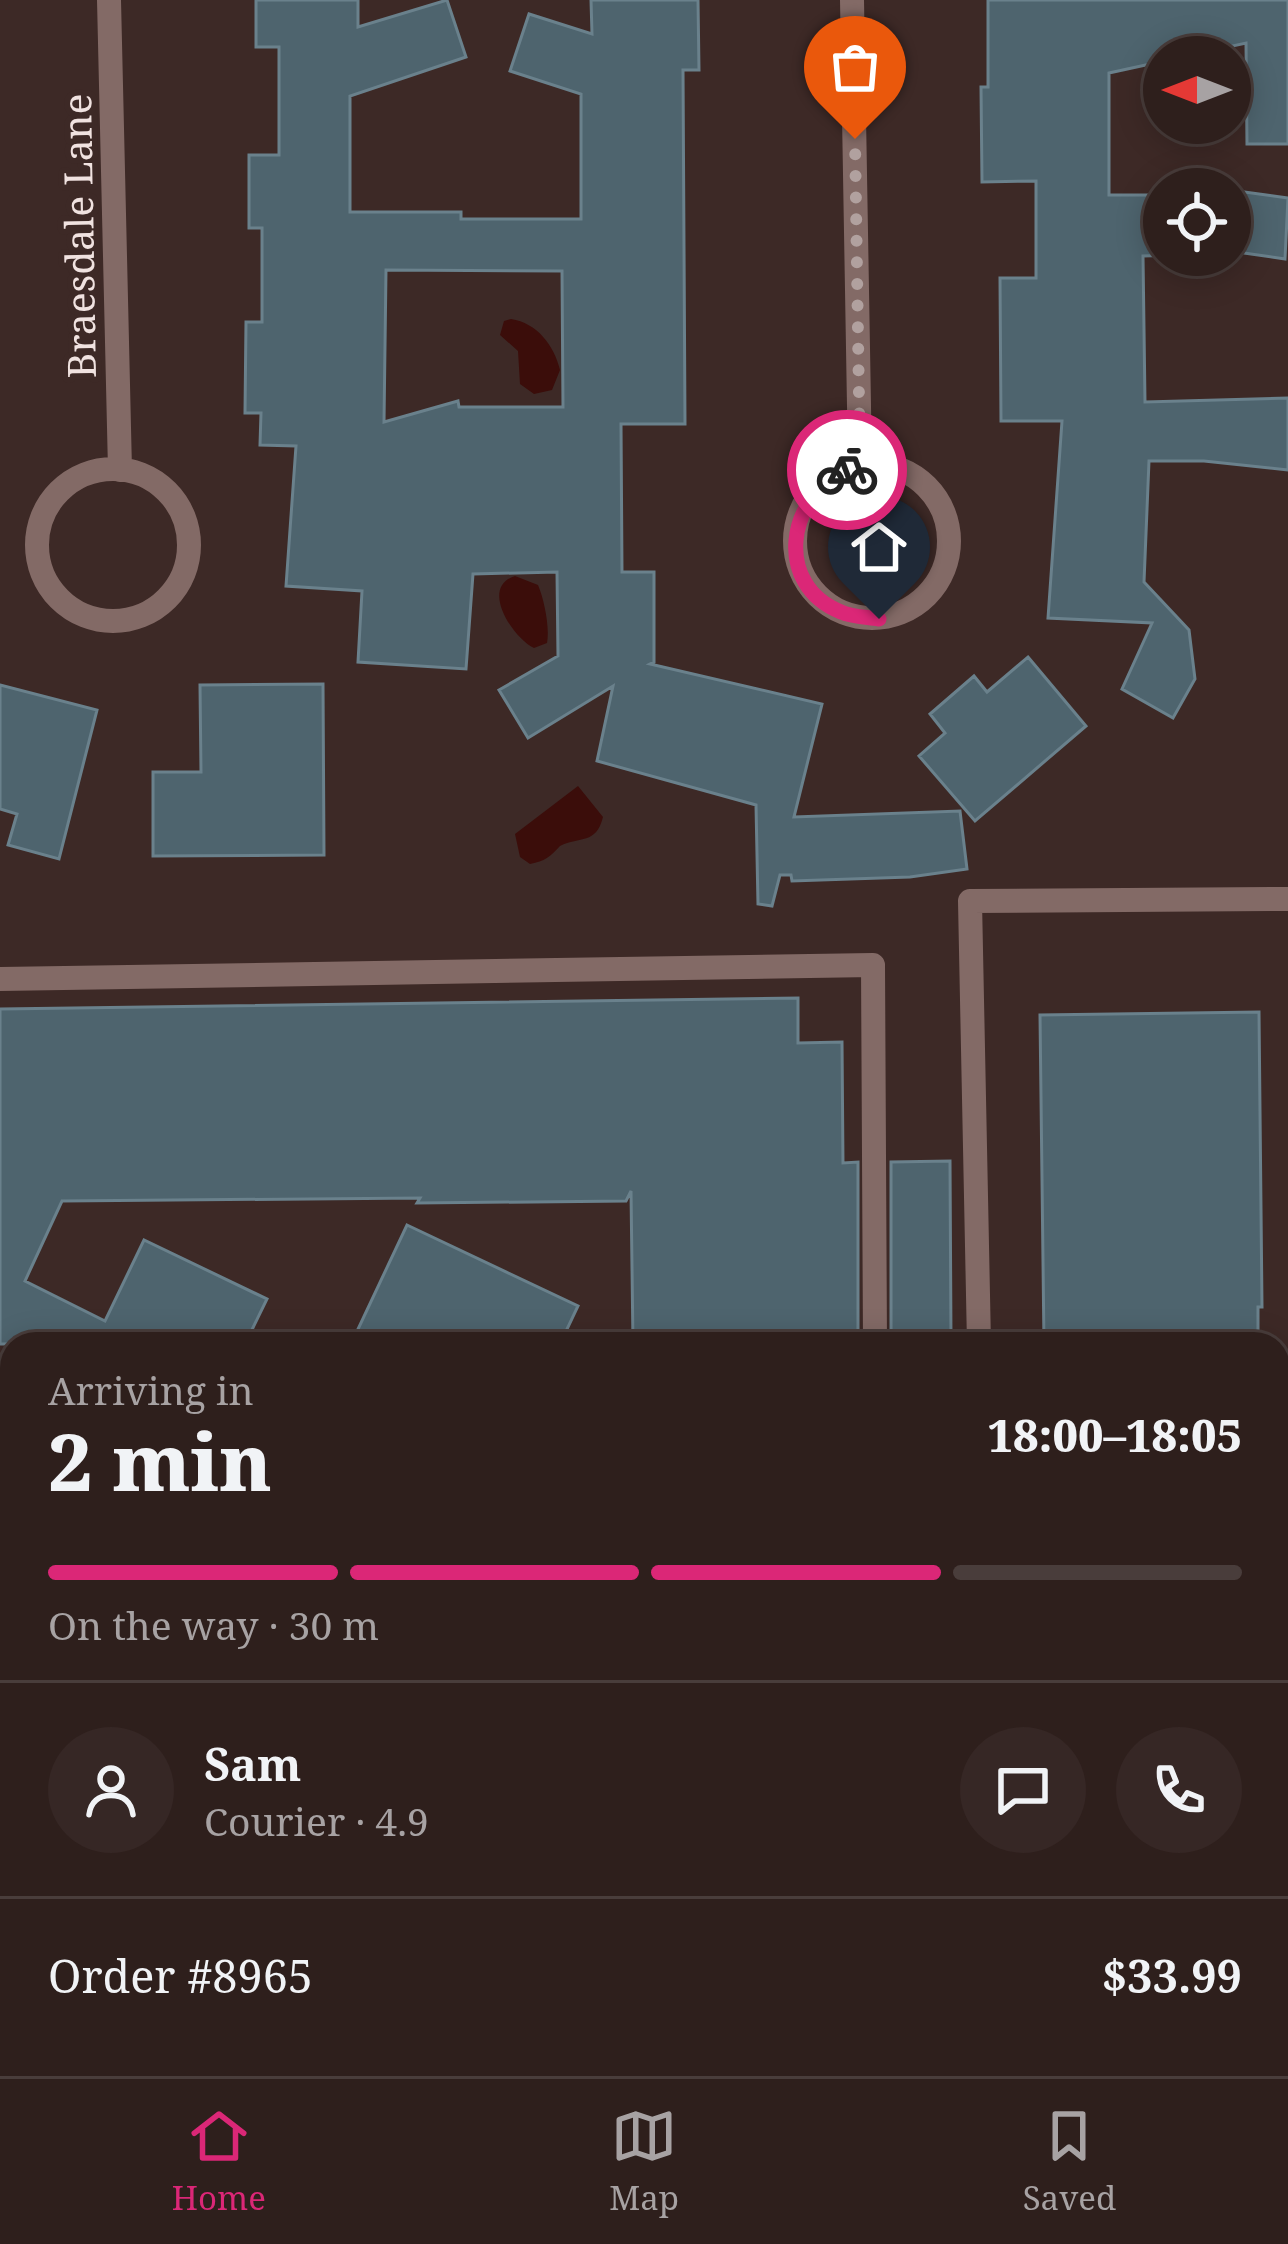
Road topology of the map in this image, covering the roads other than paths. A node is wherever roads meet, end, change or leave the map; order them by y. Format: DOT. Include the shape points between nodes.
graph roads {
  1 [pos="109,0"];
  2 [pos="853,0"];
  3 [pos="860,464"];
  4 [pos="120,470"];
  5 [pos="1288,899"];
  6 [pos="0,979"];
  7 [pos="875,1332"];
  8 [pos="979,1332"];
  1 -- 4 [label="street, Braesdale Lane"];
  2 -- 3 [label="street"];
  3 -- 3 [label="street" via="827,478 808,498 795,550 818,598 879,619 905,612 934,589 950,537 944,511 913,475"];
  4 -- 4 [label="street" via="76,478 55,496 36,551 59,599 80,615 115,622 164,603 190,550 172,496 151,478"];
  5 -- 8 [label="street" via="970,901"];
  6 -- 7 [label="street" via="872,965"];
}
